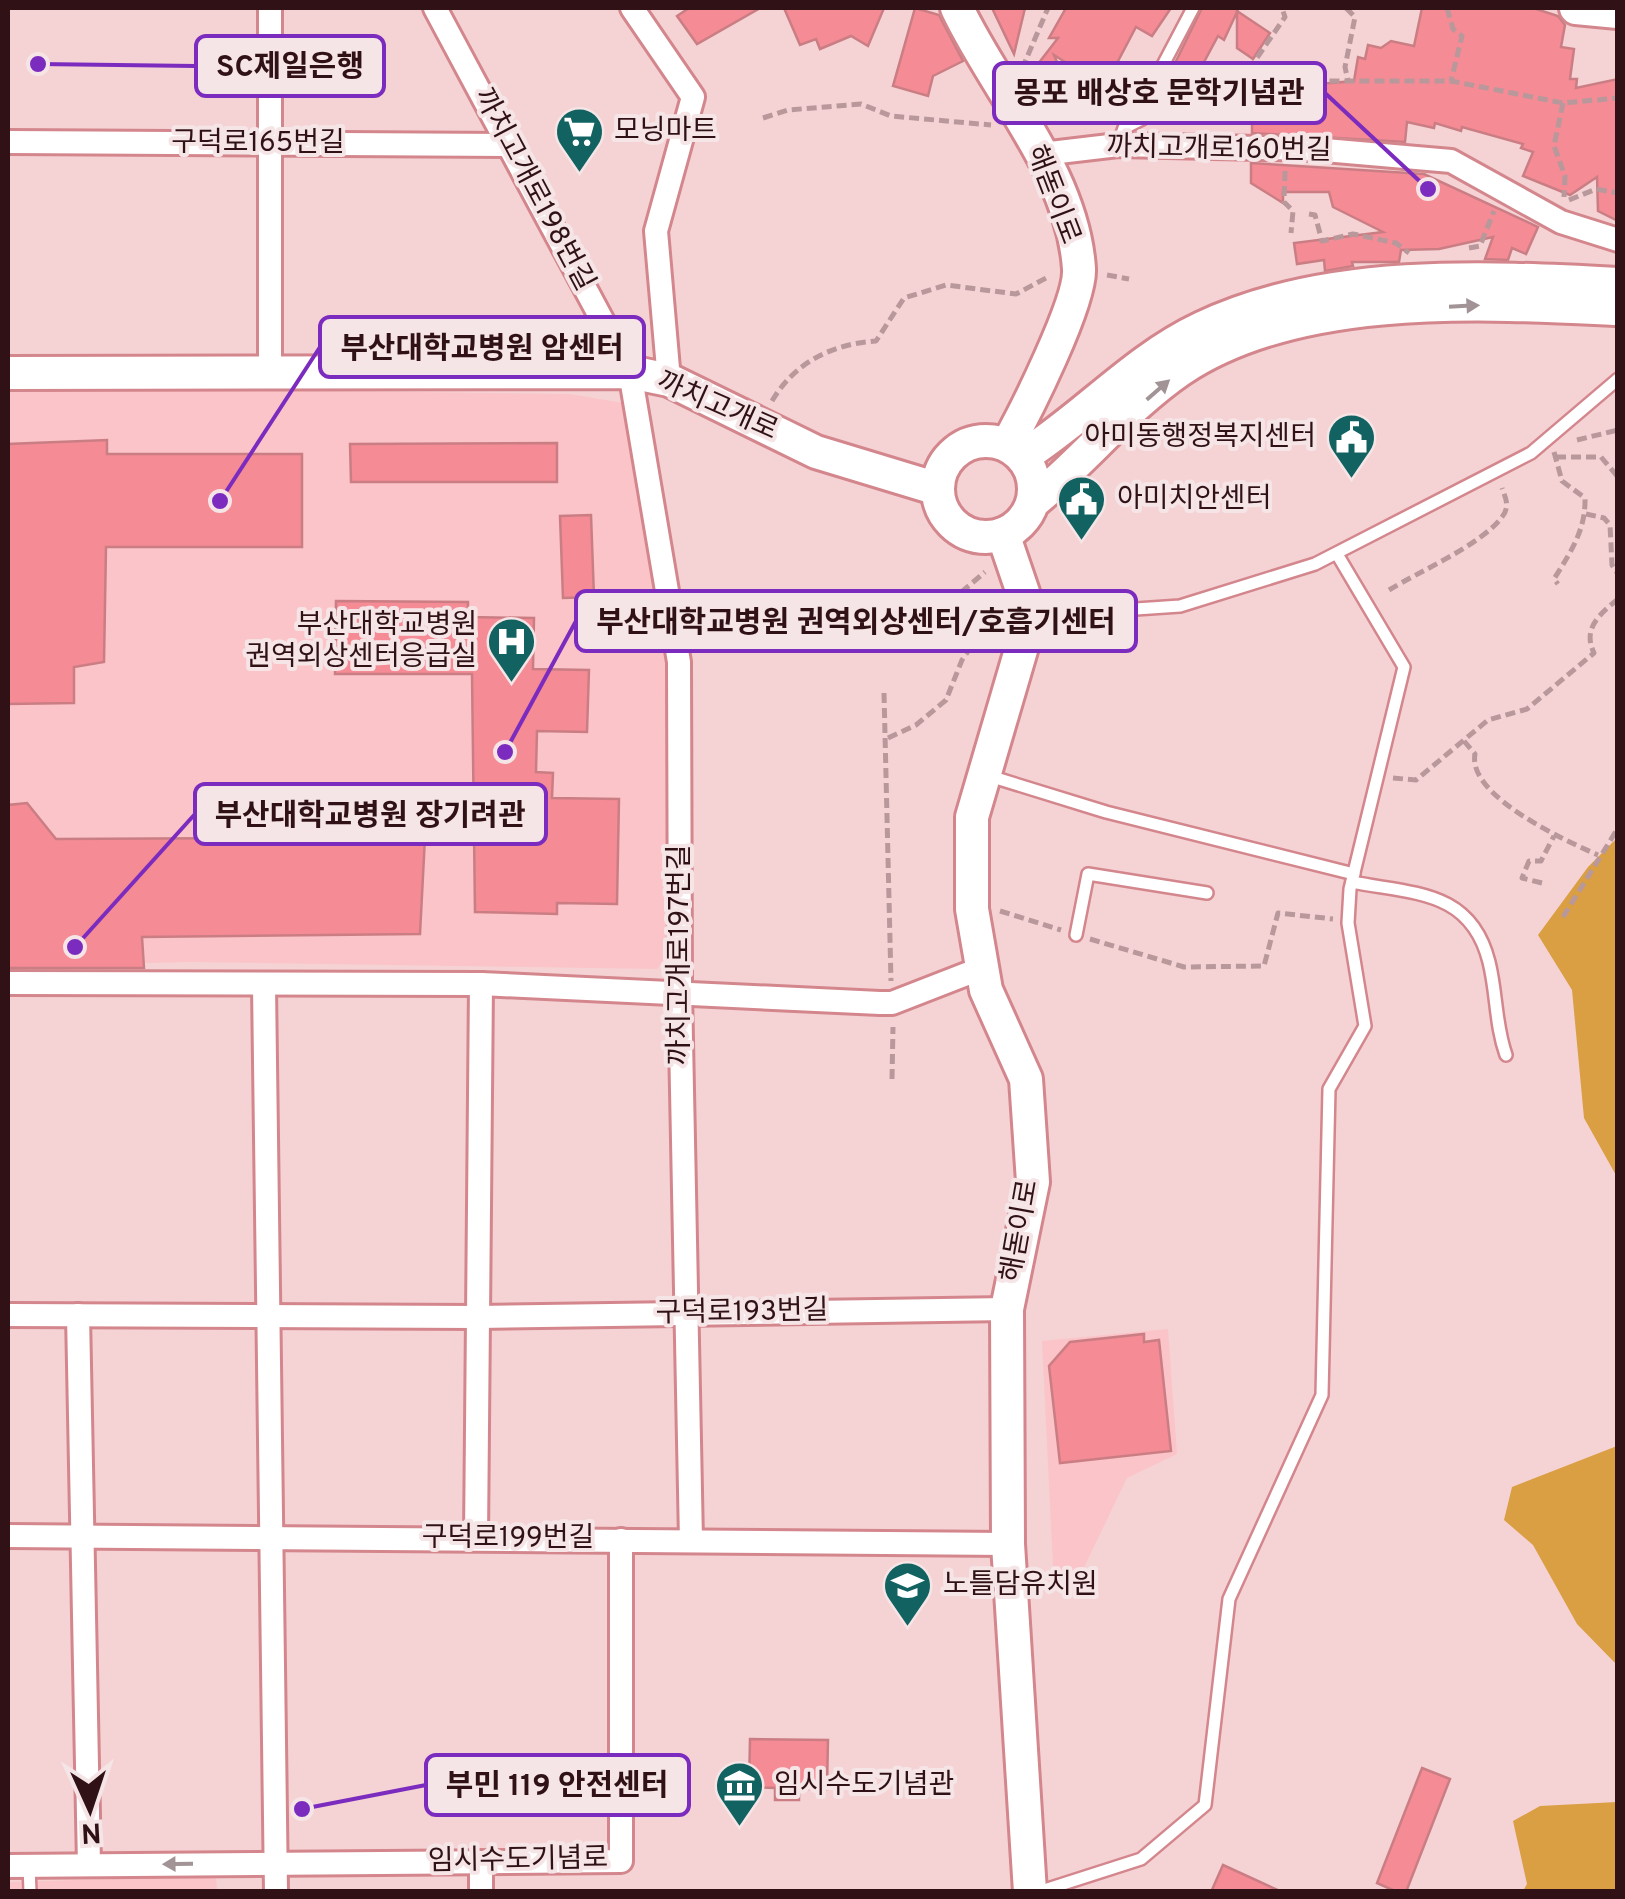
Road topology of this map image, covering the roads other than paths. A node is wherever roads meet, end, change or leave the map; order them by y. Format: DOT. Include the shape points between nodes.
graph roads {
  1 [pos="270,8"];
  2 [pos="435,8"];
  3 [pos="632,8"];
  4 [pos="957,8"];
  5 [pos="1193,8"];
  6 [pos="1576,8"];
  7 [pos="1618,12"];
  8 [pos="8,142"];
  9 [pos="270,144"];
  10 [pos="1118,145"];
  11 [pos="509,146"];
  12 [pos="1042,154"];
  13 [pos="1618,240"];
  14 [pos="1618,284"];
  15 [pos="1618,309"];
  16 [pos="270,372"];
  17 [pos="630,372"];
  18 [pos="8,373"];
  19 [pos="1618,379"];
  20 [pos="669,380"];
  21 [pos="1033,393"];
  22 [pos="1086,409"];
  23 [pos="1015,451"];
  24 [pos="938,489"];
  25 [pos="1033,502"];
  26 [pos="1007,547"];
  27 [pos="1337,554"];
  28 [pos="1029,610"];
  29 [pos="982,774"];
  30 [pos="1353,878"];
  31 [pos="1207,893"];
  32 [pos="1076,935"];
  33 [pos="982,968"];
  34 [pos="8,983"];
  35 [pos="481,984"];
  36 [pos="264,986"];
  37 [pos="680,990"];
  38 [pos="1506,1055"];
  39 [pos="1007,1309"];
  40 [pos="686,1314"];
  41 [pos="8,1315"];
  42 [pos="78,1315"];
  43 [pos="271,1316"];
  44 [pos="478,1316"];
  45 [pos="8,1536"];
  46 [pos="84,1536"];
  47 [pos="272,1538"];
  48 [pos="476,1538"];
  49 [pos="621,1540"];
  50 [pos="691,1542"];
  51 [pos="1008,1544"];
  52 [pos="481,1862"];
  53 [pos="275,1864"];
  54 [pos="89,1865"];
  55 [pos="18,1866"];
  56 [pos="30,1892"];
  57 [pos="276,1892"];
  58 [pos="481,1892"];
  59 [pos="1030,1892"];
  60 [pos="1038,1892"];
  1 -- 9 [label="street"];
  2 -- 11 [label="street, 까치고개로198번길"];
  3 -- 20 [label="street" via="693,98 656,231"];
  4 -- 12 [label="street, 해돋이로"];
  5 -- 10 [label="lane" via="1142,105 1142,119 1124,128"];
  6 -- 7 [label="street"];
  8 -- 9 [label="street, 구덕로165번길"];
  9 -- 11 [label="street, 구덕로165번길"];
  9 -- 16 [label="street"];
  10 -- 12 [label="street, 까치고개로160번길"];
  10 -- 13 [label="street, 까치고개로160번길" via="1286,148 1451,161"];
  11 -- 17 [label="street, 까치고개로198번길"];
  12 -- 21 [label="street, 해돋이로" via="1068,218 1078,279"];
  14 -- 22 [label="street" via="1488,278 1310,292 1203,327"];
  25 -- 15 [label="street, one-way" via="1181,370 1316,314 1498,304"];
  16 -- 17 [label="street, 까치고개로"];
  16 -- 18 [label="street, 까치고개로"];
  17 -- 20 [label="street, 까치고개로"];
  17 -- 37 [label="street, 까치고개로197번길" via="679,662"];
  19 -- 27 [label="lane" via="1531,453"];
  20 -- 24 [label="street, 까치고개로" via="816,452"];
  21 -- 22 [label="street" via="1051,413"];
  21 -- 23 [label="street, 해돋이로"];
  22 -- 23 [label="street"];
  23 -- 24 [label="street" via="991,441 960,448 940,474"];
  23 -- 25 [label="street" via="1034,479"];
  24 -- 26 [label="street" via="940,504 959,528"];
  25 -- 26 [label="street"];
  26 -- 28 [label="street"];
  27 -- 28 [label="lane" via="1180,606"];
  27 -- 30 [label="lane" via="1404,667"];
  28 -- 29 [label="street, 해돋이로"];
  29 -- 30 [label="lane"];
  29 -- 33 [label="street, 해돋이로" via="972,817 972,909"];
  30 -- 38 [label="lane" via="1437,898 1470,916 1489,962 1496,1029"];
  30 -- 60 [label="lane" via="1348,919 1365,1026 1330,1089 1322,1395 1230,1600 1205,1806 1141,1859"];
  31 -- 32 [label="lane" via="1088,874"];
  33 -- 37 [label="street" via="892,1003"];
  33 -- 39 [label="street, 해돋이로" via="1026,1079 1033,1182"];
  34 -- 36 [label="street"];
  35 -- 36 [label="street"];
  35 -- 37 [label="street"];
  35 -- 44 [label="street"];
  36 -- 43 [label="street"];
  37 -- 40 [label="street, 까치고개로197번길"];
  39 -- 40 [label="street, 구덕로193번길"];
  39 -- 51 [label="street, 해돋이로"];
  40 -- 44 [label="street, 구덕로193번길"];
  40 -- 50 [label="street, 까치고개로197번길"];
  41 -- 42 [label="street, 구덕로193번길"];
  42 -- 43 [label="street, 구덕로193번길"];
  42 -- 46 [label="street"];
  43 -- 44 [label="street, 구덕로193번길"];
  43 -- 47 [label="street"];
  44 -- 48 [label="street"];
  45 -- 46 [label="street, 구덕로199번길"];
  46 -- 47 [label="street, 구덕로199번길"];
  46 -- 54 [label="street"];
  47 -- 48 [label="street, 구덕로199번길"];
  47 -- 53 [label="street"];
  48 -- 49 [label="street, 구덕로199번길"];
  49 -- 50 [label="street, 구덕로199번길"];
  49 -- 52 [label="street, 임시수도기념로" via="621,1860"];
  50 -- 51 [label="street, 구덕로199번길"];
  51 -- 59 [label="street, 해돋이로"];
  52 -- 53 [label="street, 임시수도기념로"];
  52 -- 58 [label="street"];
  53 -- 54 [label="street, 임시수도기념로, one-way"];
  53 -- 57 [label="street"];
  54 -- 55 [label="street, 임시수도기념로"];
  55 -- 56 [label="lane"];
}
